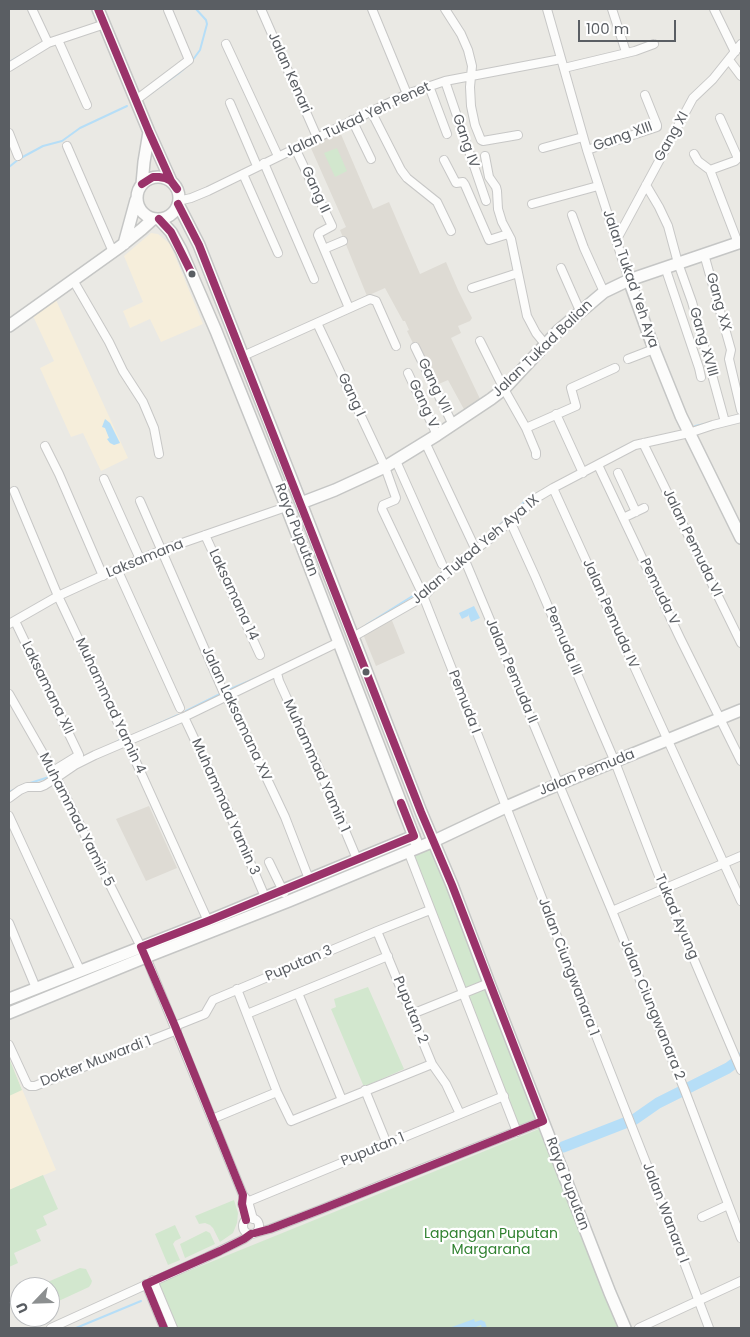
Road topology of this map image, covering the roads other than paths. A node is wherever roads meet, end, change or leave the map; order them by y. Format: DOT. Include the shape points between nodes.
graph roads {
  1 [pos="32,9"];
  2 [pos="98,9"];
  3 [pos="261,9"];
  4 [pos="372,9"];
  5 [pos="445,9"];
  6 [pos="547,9"];
  7 [pos="612,9"];
  8 [pos="714,9"];
  9 [pos="168,10"];
  10 [pos="104,24"];
  11 [pos="58,40"];
  12 [pos="48,43"];
  13 [pos="226,44"];
  14 [pos="654,44"];
  15 [pos="741,44"];
  16 [pos="626,52"];
  17 [pos="735,52"];
  18 [pos="561,59"];
  19 [pos="729,60"];
  20 [pos="10,64"];
  21 [pos="564,68"];
  22 [pos="471,76"];
  23 [pos="741,76"];
  24 [pos="445,81"];
  25 [pos="428,86"];
  26 [pos="407,94"];
  27 [pos="645,95"];
  28 [pos="136,100"];
  29 [pos="230,103"];
  30 [pos="87,105"];
  31 [pos="371,111"];
  32 [pos="720,118"];
  33 [pos="352,120"];
  34 [pos="149,132"];
  35 [pos="9,133"];
  36 [pos="446,134"];
  37 [pos="518,135"];
  38 [pos="317,137"];
  39 [pos="583,137"];
  40 [pos="67,146"];
  41 [pos="295,148"];
  42 [pos="543,148"];
  43 [pos="587,150"];
  44 [pos="694,154"];
  45 [pos="18,156"];
  46 [pos="278,156"];
  47 [pos="485,156"];
  48 [pos="371,158"];
  49 [pos="444,160"];
  50 [pos="261,165"];
  51 [pos="710,170"];
  52 [pos="243,174"];
  53 [pos="171,181"];
  54 [pos="142,184"];
  55 [pos="646,185"];
  56 [pos="598,186"];
  57 [pos="136,197"];
  58 [pos="178,200"];
  59 [pos="486,201"];
  60 [pos="532,204"];
  61 [pos="572,215"];
  62 [pos="156,219"];
  63 [pos="450,231"];
  64 [pos="508,234"];
  65 [pos="617,239"];
  66 [pos="343,241"];
  67 [pos="740,242"];
  68 [pos="124,244"];
  69 [pos="324,250"];
  70 [pos="113,252"];
  71 [pos="278,253"];
  72 [pos="704,254"];
  73 [pos="678,263"];
  74 [pos="665,267"];
  75 [pos="561,268"];
  76 [pos="518,273"];
  77 [pos="314,279"];
  78 [pos="73,280"];
  79 [pos="629,280"];
  80 [pos="472,288"];
  81 [pos="604,292"];
  82 [pos="349,308"];
  83 [pos="580,311"];
  84 [pos="317,323"];
  85 [pos="9,326"];
  86 [pos="480,341"];
  87 [pos="545,344"];
  88 [pos="396,346"];
  89 [pos="415,348"];
  90 [pos="654,349"];
  91 [pos="243,356"];
  92 [pos="628,359"];
  93 [pos="615,368"];
  94 [pos="408,373"];
  95 [pos="700,376"];
  96 [pos="504,389"];
  97 [pos="741,410"];
  98 [pos="556,414"];
  99 [pos="741,418"];
  100 [pos="725,422"];
  101 [pos="453,425"];
  102 [pos="526,428"];
  103 [pos="689,433"];
  104 [pos="437,435"];
  105 [pos="425,442"];
  106 [pos="643,443"];
  107 [pos="45,446"];
  108 [pos="159,454"];
  109 [pos="536,455"];
  110 [pos="396,461"];
  111 [pos="598,465"];
  112 [pos="385,467"];
  113 [pos="583,473"];
  114 [pos="618,473"];
  115 [pos="104,479"];
  116 [pos="553,488"];
  117 [pos="14,491"];
  118 [pos="140,502"];
  119 [pos="302,503"];
  120 [pos="286,507"];
  121 [pos="623,518"];
  122 [pos="510,521"];
  123 [pos="205,535"];
  124 [pos="741,538"];
  125 [pos="474,546"];
  126 [pos="162,550"];
  127 [pos="464,558"];
  128 [pos="140,560"];
  129 [pos="324,563"];
  130 [pos="442,564"];
  131 [pos="117,569"];
  132 [pos="311,569"];
  133 [pos="103,576"];
  134 [pos="421,592"];
  135 [pos="58,596"];
  136 [pos="12,622"];
  137 [pos="353,637"];
  138 [pos="340,642"];
  139 [pos="741,644"];
  140 [pos="260,655"];
  141 [pos="277,673"];
  142 [pos="9,694"];
  143 [pos="226,696"];
  144 [pos="180,708"];
  145 [pos="741,710"];
  146 [pos="184,717"];
  147 [pos="721,719"];
  148 [pos="667,740"];
  149 [pos="127,742"];
  150 [pos="741,761"];
  151 [pos="615,762"];
  152 [pos="402,764"];
  153 [pos="388,770"];
  154 [pos="55,775"];
  155 [pos="559,784"];
  156 [pos="9,798"];
  157 [pos="506,807"];
  158 [pos="9,816"];
  159 [pos="414,836"];
  160 [pos="434,841"];
  161 [pos="413,849"];
  162 [pos="741,856"];
  163 [pos="356,859"];
  164 [pos="269,862"];
  165 [pos="725,863"];
  166 [pos="309,879"];
  167 [pos="664,889"];
  168 [pos="282,890"];
  169 [pos="265,898"];
  170 [pos="289,901"];
  171 [pos="741,901"];
  172 [pos="430,910"];
  173 [pos="612,911"];
  174 [pos="208,921"];
  175 [pos="9,923"];
  176 [pos="377,931"];
  177 [pos="144,952"];
  178 [pos="388,956"];
  179 [pos="80,970"];
  180 [pos="489,983"];
  181 [pos="36,988"];
  182 [pos="237,989"];
  183 [pos="298,993"];
  184 [pos="463,993"];
  185 [pos="9,999"];
  186 [pos="9,1013"];
  187 [pos="247,1014"];
  188 [pos="412,1014"];
  189 [pos="176,1028"];
  190 [pos="9,1045"];
  191 [pos="432,1064"];
  192 [pos="740,1067"];
  193 [pos="365,1090"];
  194 [pos="277,1092"];
  195 [pos="504,1096"];
  196 [pos="342,1100"];
  197 [pos="460,1114"];
  198 [pos="212,1119"];
  199 [pos="543,1121"];
  200 [pos="631,1126"];
  201 [pos="518,1132"];
  202 [pos="388,1144"];
  203 [pos="244,1200"];
  204 [pos="728,1206"];
  205 [pos="702,1217"];
  206 [pos="250,1223"];
  207 [pos="278,1226"];
  208 [pos="253,1233"];
  209 [pos="741,1238"];
  210 [pos="233,1244"];
  211 [pos="741,1281"];
  212 [pos="150,1282"];
  213 [pos="699,1300"];
  214 [pos="51,1328"];
  215 [pos="164,1328"];
  216 [pos="173,1328"];
  217 [pos="625,1328"];
  218 [pos="640,1328"];
  219 [pos="709,1328"];
  1 -- 12 [label="street"];
  2 -- 10 [label="main road"];
  3 -- 38 [label="street, Jalan Kenari"];
  4 -- 26 [label="street"];
  5 -- 22 [label="street" via="468,50"];
  6 -- 18 [label="street, Jalan Tukad Yeh Aya"];
  7 -- 16 [label="street"];
  8 -- 17 [label="street"];
  9 -- 28 [label="street" via="189,60"];
  10 -- 11 [label="street"];
  10 -- 28 [label="main road"];
  11 -- 12 [label="street"];
  11 -- 30 [label="street"];
  12 -- 20 [label="street"];
  13 -- 46 [label="street"];
  14 -- 16 [label="street"];
  15 -- 17 [label="street, Gang XI"];
  16 -- 21 [label="street"];
  17 -- 19 [label="street, Gang XI"];
  18 -- 21 [label="street, Jalan Tukad Yeh Aya"];
  18 -- 22 [label="street, Jalan Tukad Yeh Penet"];
  19 -- 23 [label="street"];
  19 -- 55 [label="street, Gang XI" via="694,98"];
  21 -- 39 [label="street, Jalan Tukad Yeh Aya"];
  22 -- 24 [label="street, Jalan Tukad Yeh Penet"];
  22 -- 37 [label="street" via="471,106 481,140"];
  24 -- 25 [label="street, Jalan Tukad Yeh Penet"];
  24 -- 59 [label="street, Gang IV"];
  25 -- 26 [label="street, Jalan Tukad Yeh Penet"];
  25 -- 36 [label="street"];
  26 -- 31 [label="street, Jalan Tukad Yeh Penet"];
  27 -- 43 [label="street, Gang XIII" via="657,127"];
  28 -- 34 [label="main road"];
  29 -- 50 [label="street"];
  31 -- 33 [label="street, Jalan Tukad Yeh Penet"];
  31 -- 63 [label="street" via="401,170 437,202"];
  32 -- 51 [label="street" via="737,159"];
  33 -- 38 [label="street, Jalan Tukad Yeh Penet"];
  33 -- 48 [label="street"];
  34 -- 53 [label="main road"];
  34 -- 54 [label="main road"];
  35 -- 45 [label="street"];
  38 -- 41 [label="street, Jalan Tukad Yeh Penet"];
  39 -- 42 [label="street"];
  39 -- 43 [label="street, Jalan Tukad Yeh Aya"];
  40 -- 70 [label="street"];
  41 -- 46 [label="street, Jalan Tukad Yeh Penet"];
  41 -- 69 [label="street, Gang II" via="332,226 318,234"];
  43 -- 56 [label="street, Jalan Tukad Yeh Aya"];
  44 -- 51 [label="street"];
  46 -- 50 [label="street, Jalan Tukad Yeh Penet"];
  47 -- 64 [label="street" via="489,177 497,191 498,209"];
  49 -- 64 [label="street" via="456,183 465,185 489,240"];
  50 -- 52 [label="street, Jalan Tukad Yeh Penet"];
  50 -- 77 [label="street"];
  51 -- 67 [label="street"];
  52 -- 58 [label="street, Jalan Tukad Yeh Penet" via="192,198"];
  52 -- 71 [label="street"];
  53 -- 54 [label="main road" via="153,177"];
  53 -- 58 [label="main road" via="177,189"];
  54 -- 57 [label="main road"];
  55 -- 65 [label="street, Gang XI"];
  55 -- 73 [label="street, Gang XVIII" via="668,226"];
  56 -- 60 [label="street"];
  56 -- 65 [label="street, Jalan Tukad Yeh Aya"];
  57 -- 62 [label="main road" via="143,213"];
  57 -- 68 [label="main road"];
  58 -- 62 [label="main road" via="169,216"];
  58 -- 91 [label="main road, Raya Puputan"];
  61 -- 81 [label="street"];
  62 -- 68 [label="main road"];
  62 -- 120 [label="main road, Raya Puputan" via="171,232 181,250"];
  64 -- 76 [label="street"];
  65 -- 79 [label="street, Jalan Tukad Yeh Aya"];
  66 -- 69 [label="street"];
  67 -- 72 [label="main road, Jalan Tukad Balian"];
  68 -- 70 [label="main road"];
  69 -- 82 [label="street, Gang II"];
  70 -- 78 [label="main road"];
  72 -- 73 [label="main road, Jalan Tukad Balian"];
  72 -- 97 [label="street, Gang XX" via="731,350 729,359"];
  73 -- 74 [label="main road, Jalan Tukad Balian"];
  73 -- 100 [label="street, Gang XVIII"];
  74 -- 79 [label="main road, Jalan Tukad Balian"];
  74 -- 95 [label="street"];
  75 -- 83 [label="street"];
  76 -- 80 [label="street"];
  76 -- 87 [label="street" via="527,316"];
  78 -- 85 [label="main road"];
  78 -- 108 [label="street" via="143,402 154,428"];
  79 -- 81 [label="main road, Jalan Tukad Balian"];
  79 -- 90 [label="main road, Jalan Tukad Yeh Aya"];
  81 -- 83 [label="main road, Jalan Tukad Balian"];
  82 -- 84 [label="street"];
  82 -- 88 [label="street" via="370,299 376,301"];
  83 -- 87 [label="main road, Jalan Tukad Balian"];
  84 -- 91 [label="street"];
  84 -- 112 [label="street, Gang I"];
  86 -- 96 [label="street"];
  87 -- 96 [label="main road, Jalan Tukad Balian"];
  89 -- 101 [label="street, Gang VII"];
  90 -- 92 [label="street"];
  90 -- 103 [label="main road, Jalan Tukad Yeh Aya"];
  91 -- 119 [label="main road, Raya Puputan"];
  93 -- 98 [label="street" via="571,388 576,406"];
  94 -- 104 [label="street, Gang V"];
  96 -- 101 [label="main road, Jalan Tukad Balian"];
  96 -- 102 [label="street"];
  98 -- 102 [label="street"];
  98 -- 113 [label="street"];
  99 -- 100 [label="street, Jalan Tukad Yeh Aya IX"];
  100 -- 103 [label="street, Jalan Tukad Yeh Aya IX"];
  101 -- 104 [label="main road, Jalan Tukad Balian"];
  102 -- 109 [label="street"];
  103 -- 106 [label="street, Jalan Tukad Yeh Aya IX"];
  103 -- 124 [label="main road, Jalan Tukad Yeh Aya"];
  104 -- 105 [label="main road, Jalan Tukad Balian"];
  105 -- 110 [label="main road, Jalan Tukad Balian"];
  105 -- 125 [label="street"];
  106 -- 111 [label="street, Jalan Tukad Yeh Aya IX"];
  106 -- 139 [label="street, Jalan Pemuda VI"];
  107 -- 133 [label="street"];
  110 -- 112 [label="main road, Jalan Tukad Balian"];
  110 -- 130 [label="street"];
  111 -- 113 [label="street, Jalan Tukad Yeh Aya IX"];
  111 -- 121 [label="street, Pemuda V"];
  112 -- 119 [label="main road, Jalan Tukad Balian"];
  112 -- 134 [label="street" via="396,498 383,505 382,509"];
  113 -- 116 [label="street, Jalan Tukad Yeh Aya IX"];
  114 -- 121 [label="street" via="640,510"];
  115 -- 128 [label="street"];
  116 -- 122 [label="street, Jalan Tukad Yeh Aya IX"];
  116 -- 148 [label="street, Jalan Pemuda IV"];
  117 -- 135 [label="street, Muhammad Yamin 4"];
  118 -- 126 [label="street, Jalan Laksamana XV"];
  119 -- 129 [label="main road, Raya Puputan"];
  120 -- 123 [label="street, Laksamana"];
  120 -- 132 [label="main road, Raya Puputan"];
  121 -- 147 [label="street, Pemuda V"];
  122 -- 127 [label="street, Jalan Tukad Yeh Aya IX"];
  122 -- 151 [label="street, Pemuda III"];
  123 -- 126 [label="street, Laksamana"];
  123 -- 140 [label="street, Laksamana 14"];
  126 -- 128 [label="street, Laksamana"];
  126 -- 143 [label="street, Jalan Laksamana XV"];
  127 -- 134 [label="street, Jalan Tukad Yeh Aya IX"];
  127 -- 155 [label="street, Jalan Pemuda II"];
  128 -- 131 [label="street, Laksamana"];
  129 -- 132 [label="main road"];
  129 -- 137 [label="main road, Raya Puputan"];
  131 -- 133 [label="street, Laksamana"];
  131 -- 144 [label="street"];
  132 -- 138 [label="main road, Raya Puputan"];
  133 -- 135 [label="street, Laksamana"];
  134 -- 137 [label="street, Jalan Tukad Yeh Aya IX" via="403,609"];
  134 -- 157 [label="street, Pemuda I"];
  135 -- 136 [label="street, Laksamana"];
  135 -- 149 [label="street, Muhammad Yamin 4"];
  136 -- 154 [label="street, Laksamana XII" via="79,755"];
  137 -- 152 [label="main road, Raya Puputan"];
  138 -- 141 [label="street"];
  138 -- 153 [label="main road, Raya Puputan"];
  141 -- 143 [label="street"];
  141 -- 163 [label="street, Muhammad Yamin 1"];
  142 -- 154 [label="street, Muhammad Yamin 5"];
  143 -- 146 [label="street"];
  143 -- 166 [label="street, Jalan Laksamana XV" via="285,817"];
  145 -- 147 [label="main road, Jalan Pemuda"];
  146 -- 149 [label="street"];
  146 -- 169 [label="street, Muhammad Yamin 3"];
  147 -- 148 [label="main road, Jalan Pemuda"];
  147 -- 150 [label="street, Pemuda V"];
  148 -- 151 [label="main road, Jalan Pemuda"];
  148 -- 165 [label="street, Jalan Pemuda IV"];
  149 -- 154 [label="street"];
  149 -- 174 [label="street, Muhammad Yamin 4"];
  151 -- 155 [label="main road, Jalan Pemuda"];
  151 -- 167 [label="street, Tukad Ayung"];
  152 -- 153 [label="main road"];
  152 -- 160 [label="main road, Raya Puputan"];
  153 -- 159 [label="main road, Raya Puputan"];
  154 -- 156 [label="street" via="40,787 27,787"];
  154 -- 177 [label="street, Muhammad Yamin 5"];
  155 -- 157 [label="main road, Jalan Pemuda"];
  155 -- 173 [label="street, Jalan Ciungwanara 2"];
  157 -- 160 [label="main road, Jalan Pemuda"];
  157 -- 200 [label="street, Jalan Ciungwanara 1"];
  158 -- 179 [label="street"];
  159 -- 161 [label="main road, Raya Puputan"];
  159 -- 163 [label="main road"];
  160 -- 161 [label="main road, Jalan Pemuda"];
  160 -- 180 [label="main road, Raya Puputan"];
  161 -- 170 [label="main road, Jalan Pemuda"];
  161 -- 172 [label="street"];
  162 -- 165 [label="street"];
  163 -- 166 [label="main road"];
  164 -- 168 [label="street"];
  165 -- 167 [label="street"];
  165 -- 171 [label="street, Jalan Pemuda IV"];
  166 -- 168 [label="main road"];
  167 -- 173 [label="street"];
  167 -- 192 [label="street, Tukad Ayung"];
  168 -- 169 [label="main road"];
  168 -- 170 [label="street"];
  169 -- 174 [label="main road"];
  170 -- 177 [label="main road, Jalan Pemuda"];
  172 -- 176 [label="street, Puputan 3"];
  172 -- 184 [label="street"];
  173 -- 204 [label="street, Jalan Ciungwanara 2"];
  174 -- 177 [label="main road"];
  175 -- 181 [label="street"];
  176 -- 178 [label="street, Puputan 2"];
  176 -- 182 [label="street, Puputan 3"];
  177 -- 179 [label="main road"];
  177 -- 186 [label="main road"];
  177 -- 189 [label="street, Muhammad Yamin 5"];
  178 -- 183 [label="street"];
  178 -- 188 [label="street, Puputan 2"];
  179 -- 181 [label="main road"];
  180 -- 184 [label="street"];
  180 -- 199 [label="main road, Raya Puputan"];
  181 -- 185 [label="main road"];
  182 -- 187 [label="street"];
  182 -- 189 [label="street, Puputan 3" via="213,1000 204,1015"];
  183 -- 187 [label="street"];
  183 -- 196 [label="street"];
  184 -- 188 [label="street"];
  184 -- 195 [label="street"];
  187 -- 194 [label="street"];
  188 -- 191 [label="street, Puputan 2"];
  189 -- 190 [label="street, Dokter Muwardi 1" via="35,1086 27,1084"];
  189 -- 198 [label="street, Muhammad Yamin 5"];
  191 -- 193 [label="street"];
  191 -- 197 [label="street, Puputan 2"];
  193 -- 196 [label="street"];
  193 -- 202 [label="street"];
  194 -- 196 [label="street" via="291,1121"];
  194 -- 198 [label="street"];
  195 -- 197 [label="street, Puputan 1"];
  195 -- 201 [label="street"];
  197 -- 202 [label="street, Puputan 1"];
  198 -- 203 [label="street, Muhammad Yamin 5"];
  199 -- 201 [label="street"];
  199 -- 217 [label="main road, Raya Puputan"];
  200 -- 213 [label="street, Jalan Wanara I"];
  201 -- 207 [label="street"];
  202 -- 203 [label="street, Puputan 1"];
  203 -- 206 [label="street, Muhammad Yamin 5"];
  204 -- 205 [label="street"];
  204 -- 209 [label="street, Jalan Ciungwanara 2"];
  206 -- 207 [label="street"];
  206 -- 208 [label="street" via="247,1233"];
  206 -- 208 [label="street" via="258,1230"];
  206 -- 210 [label="street"];
  207 -- 208 [label="street"];
  208 -- 210 [label="street"];
  210 -- 212 [label="street"];
  211 -- 213 [label="street"];
  212 -- 214 [label="street"];
  212 -- 215 [label="street"];
  212 -- 216 [label="street"];
  213 -- 218 [label="street"];
  213 -- 219 [label="street, Jalan Wanara I"];
}
